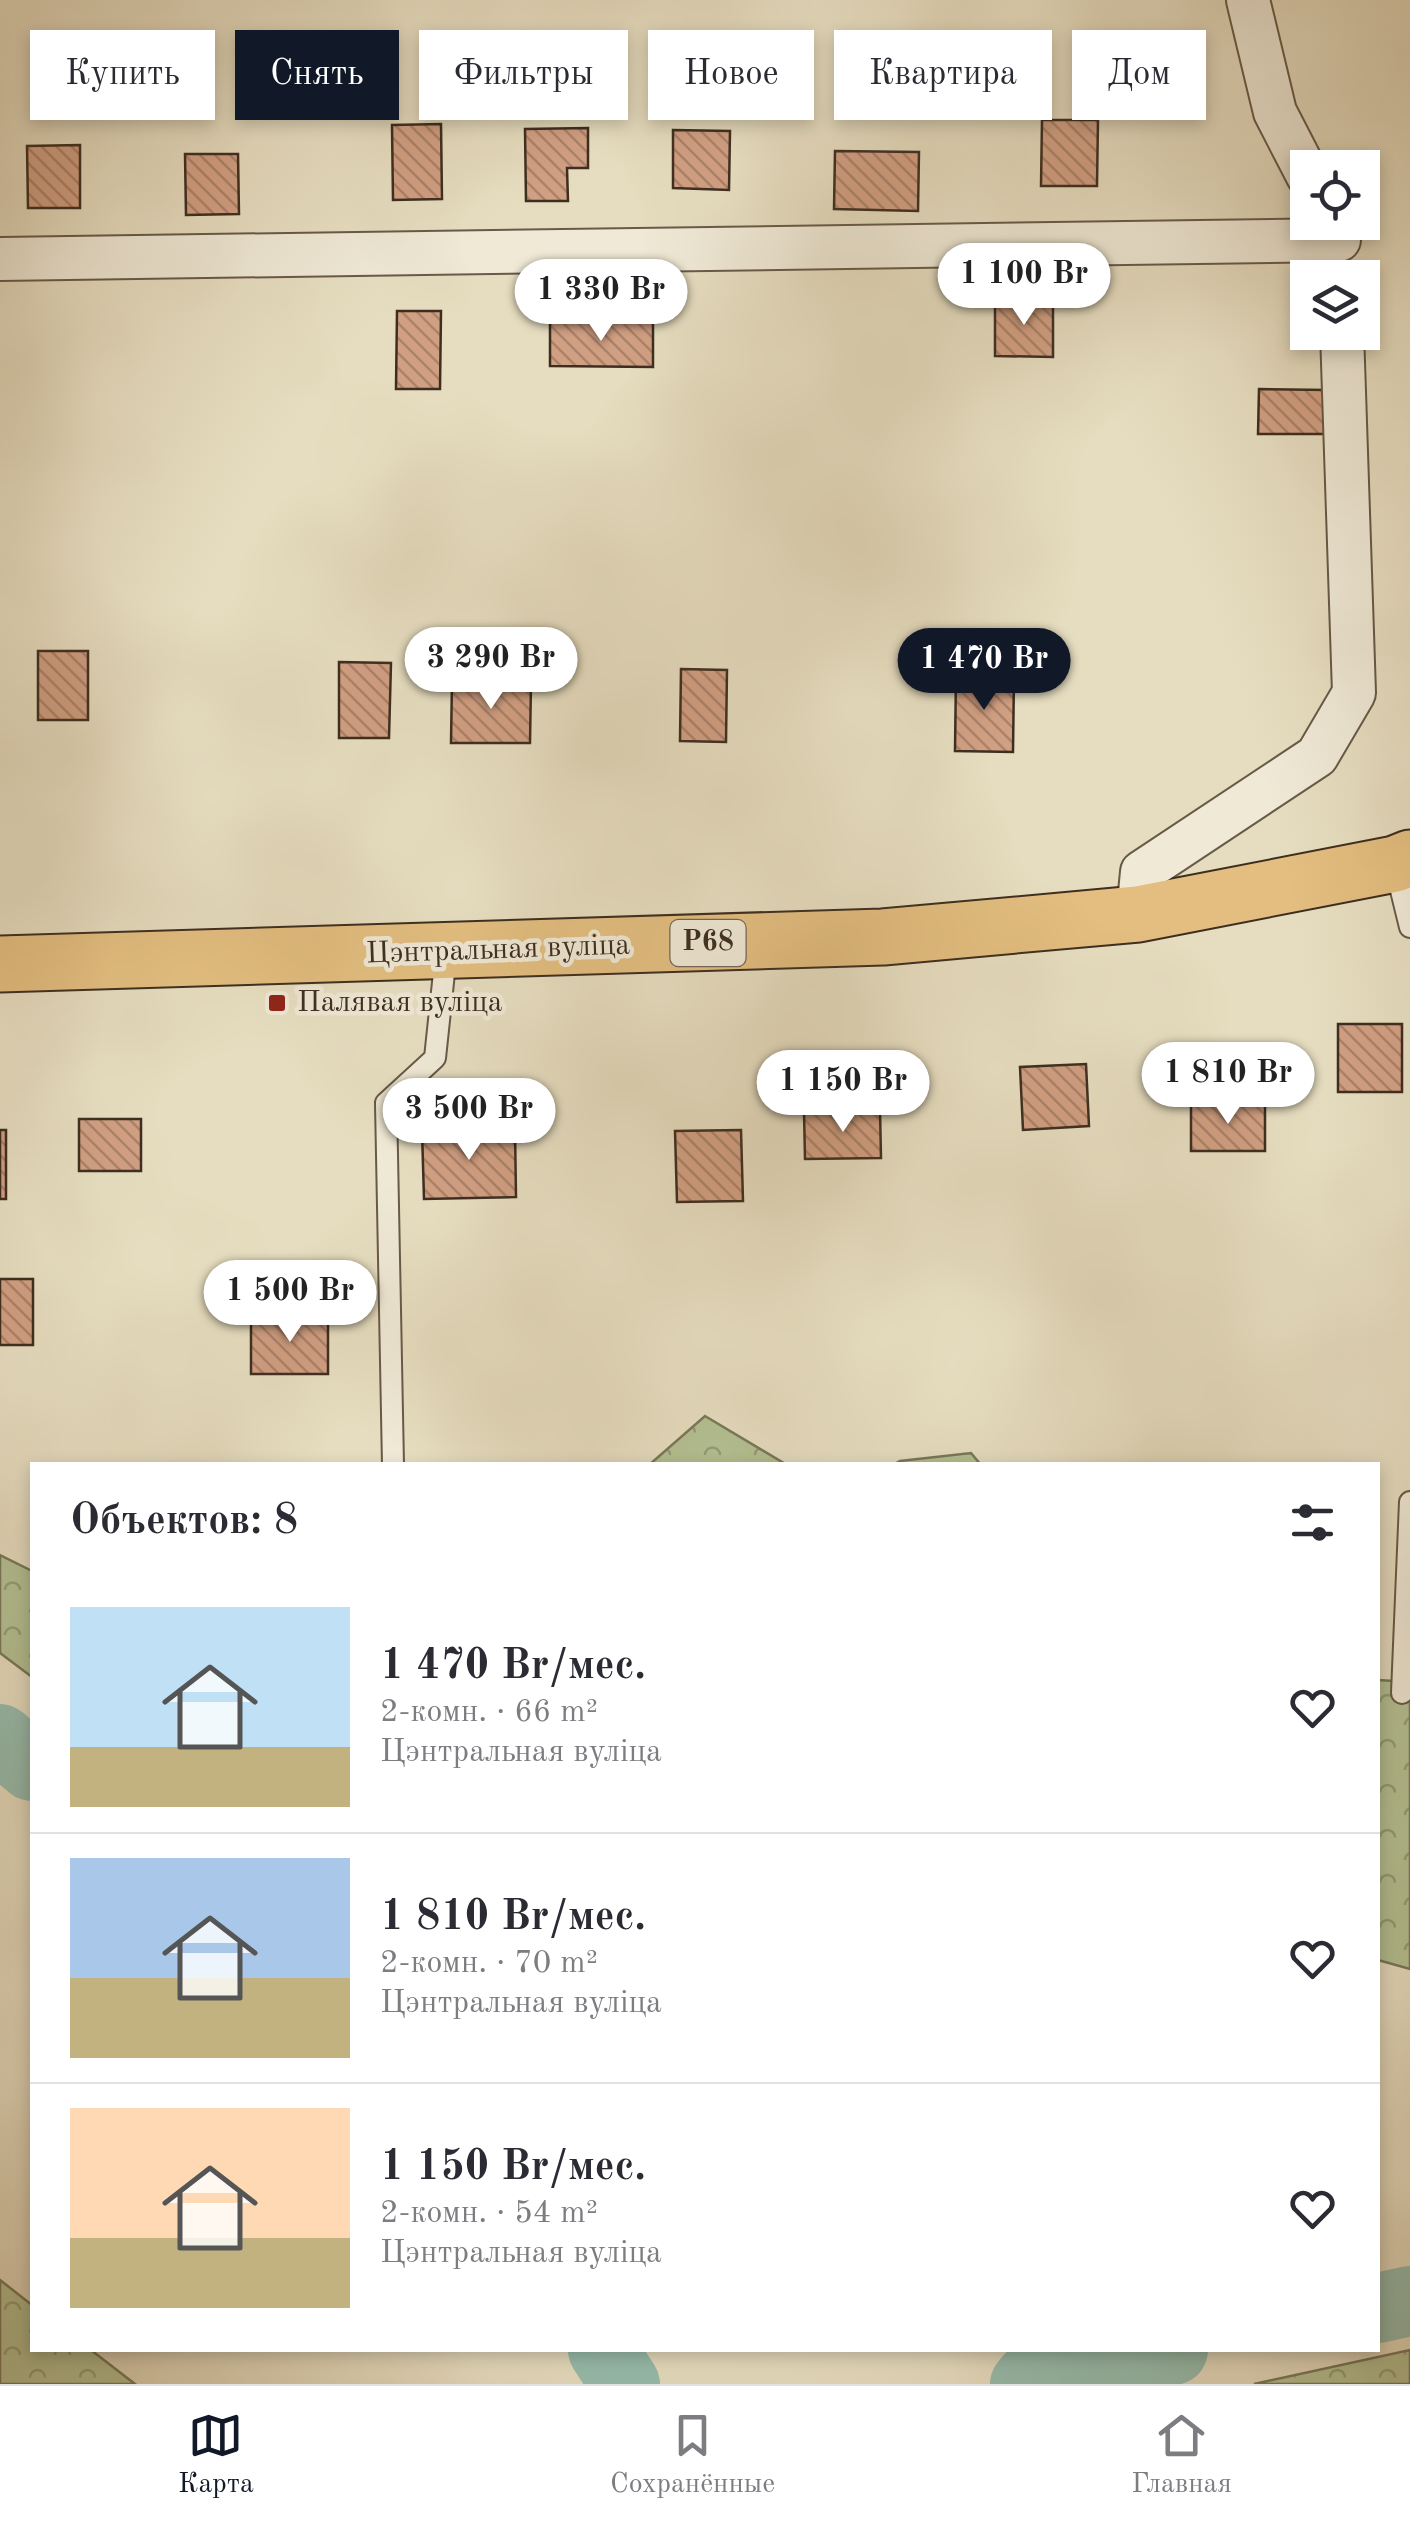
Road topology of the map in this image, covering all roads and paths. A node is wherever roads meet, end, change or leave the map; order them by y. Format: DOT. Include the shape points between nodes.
graph roads {
  1 [pos="1248,0"];
  2 [pos="1295,150"];
  3 [pos="1337,247"];
  4 [pos="0,260"];
  5 [pos="1343,350"];
  6 [pos="1402,861"];
  7 [pos="1138,914"];
  8 [pos="1410,928"];
  9 [pos="446,952"];
  10 [pos="0,964"];
  11 [pos="393,1462"];
  12 [pos="1410,1502"];
  13 [pos="1402,1693"];
  1 -- 2 [label="street" via="1275,112"];
  3 -- 4 [label="street"];
  5 -- 7 [label="street" via="1354,693 1317,756 1142,872"];
  6 -- 7 [label="main road, Цэнтральная вуліца / Р68"];
  6 -- 8 [label="lane"];
  7 -- 9 [label="main road, Цэнтральная вуліца / Р68" via="883,938"];
  9 -- 10 [label="main road, Цэнтральная вуліца / Р68"];
  9 -- 11 [label="lane" via="435,1058 386,1103"];
  12 -- 13 [label="lane"];
}
